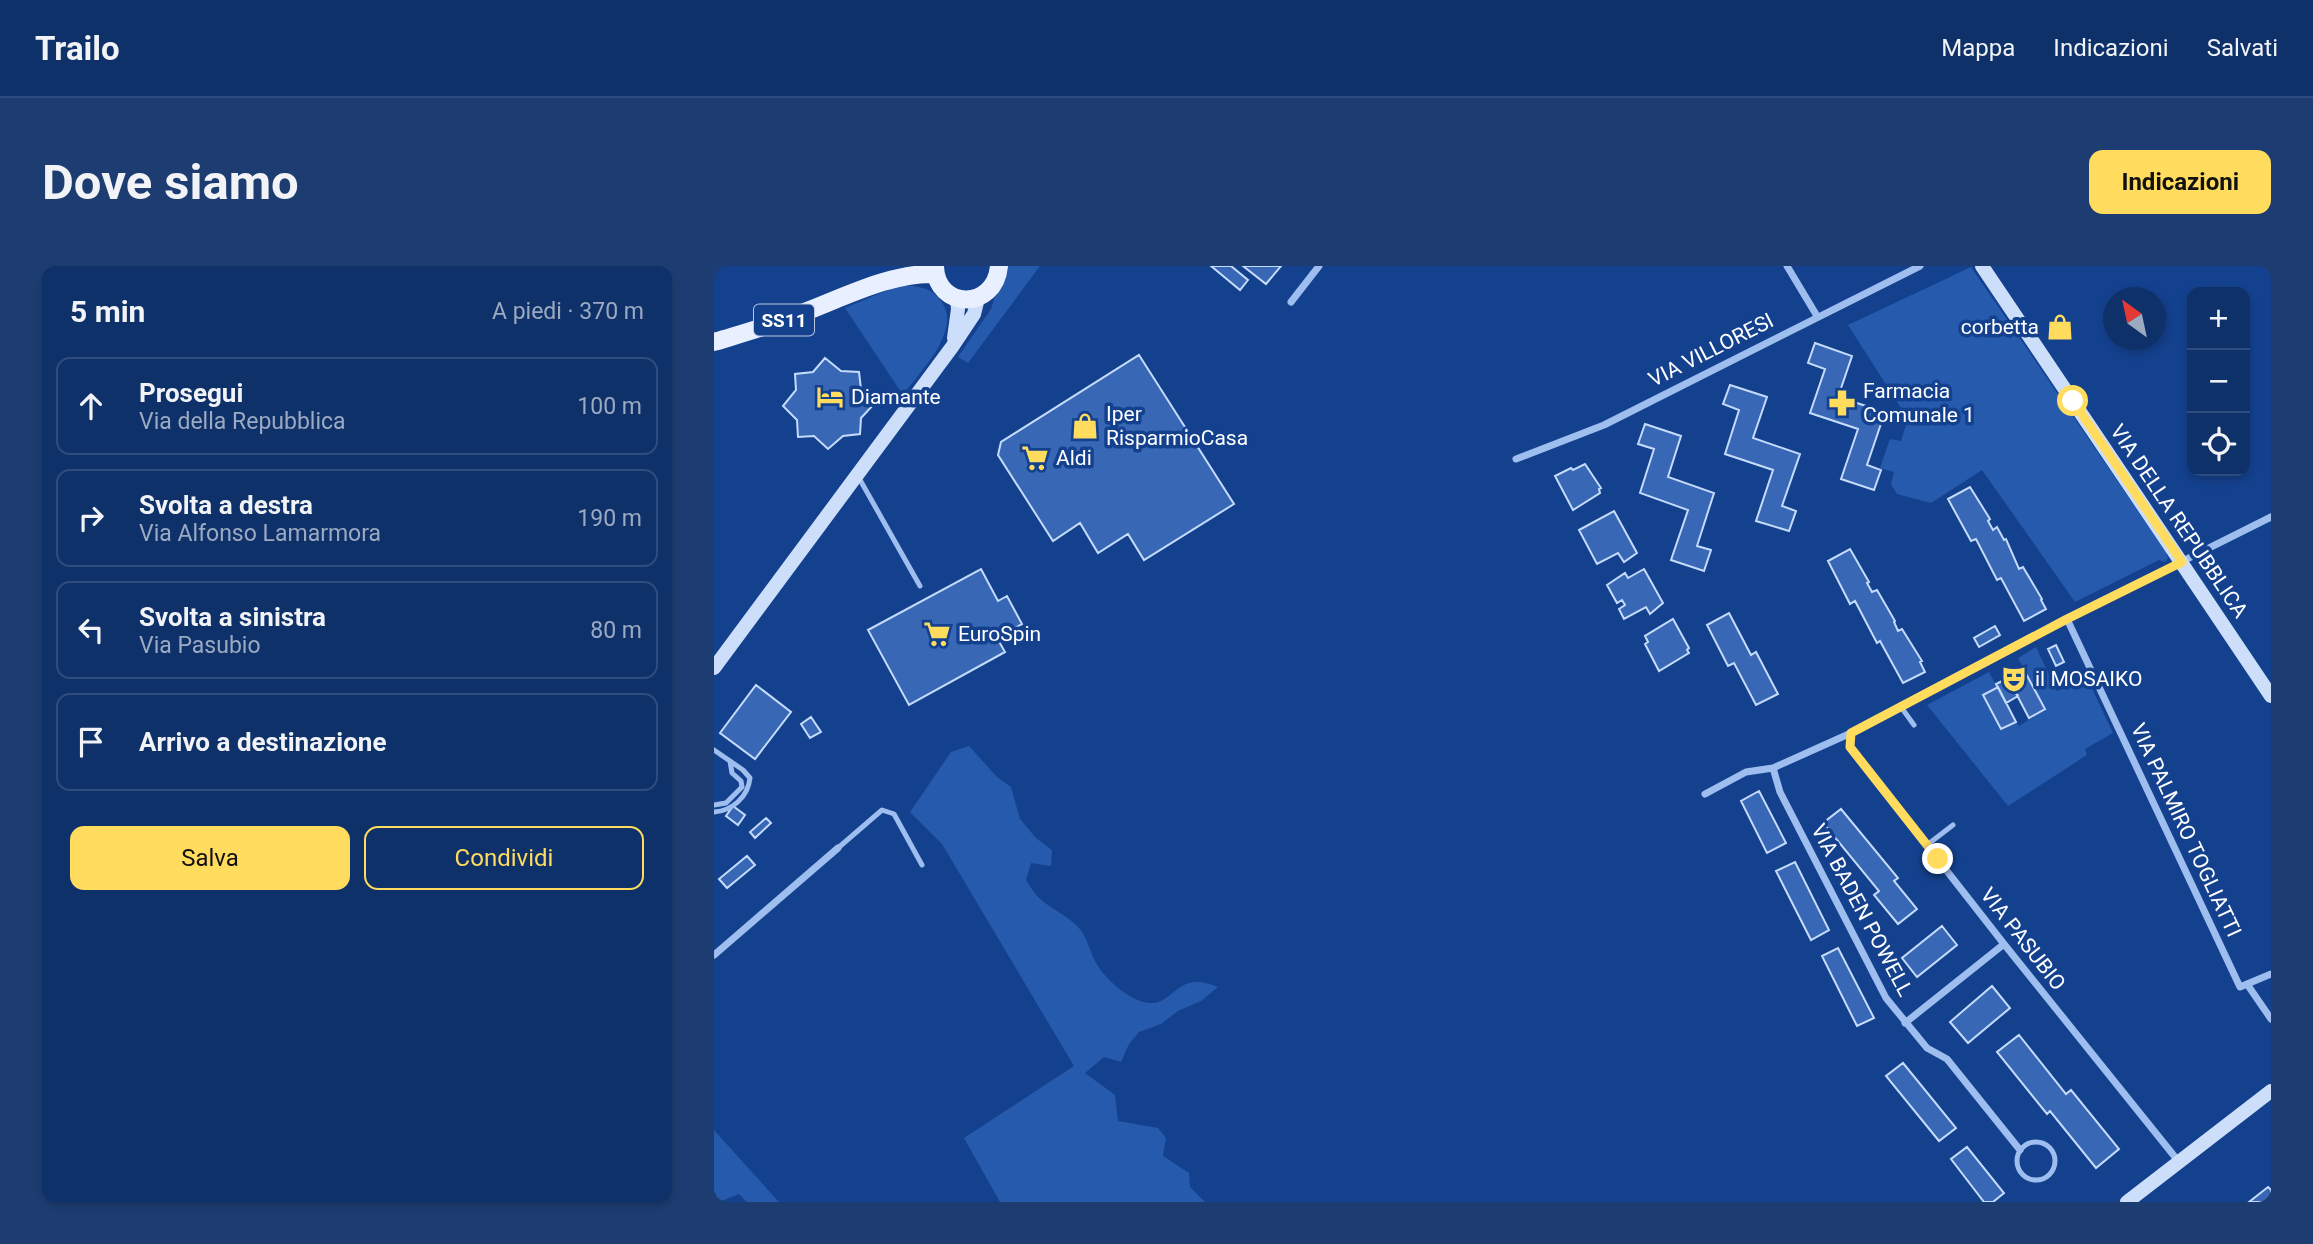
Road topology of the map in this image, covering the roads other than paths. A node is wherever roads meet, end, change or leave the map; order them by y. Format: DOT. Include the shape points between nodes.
graph roads {
  1 [pos="999,266"];
  2 [pos="1319,266"];
  3 [pos="1787,266"];
  4 [pos="1920,266"];
  5 [pos="1982,266"];
  6 [pos="935,270"];
  7 [pos="957,298"];
  8 [pos="978,298"];
  9 [pos="1291,302"];
  10 [pos="1817,316"];
  11 [pos="714,342"];
  12 [pos="952,347"];
  13 [pos="1516,459"];
  14 [pos="856,476"];
  15 [pos="2271,517"];
  16 [pos="2182,562"];
  17 [pos="920,586"];
  18 [pos="2067,619"];
  19 [pos="714,668"];
  20 [pos="2271,696"];
  21 [pos="1901,707"];
  22 [pos="1914,725"];
  23 [pos="1851,733"];
  24 [pos="714,750"];
  25 [pos="730,761"];
  26 [pos="1773,768"];
  27 [pos="1705,794"];
  28 [pos="714,805"];
  29 [pos="714,812"];
  30 [pos="1953,825"];
  31 [pos="1927,845"];
  32 [pos="838,848"];
  33 [pos="922,865"];
  34 [pos="2004,944"];
  35 [pos="714,955"];
  36 [pos="2271,974"];
  37 [pos="2248,984"];
  38 [pos="2271,1018"];
  39 [pos="1905,1023"];
  40 [pos="2271,1091"];
  41 [pos="2020,1150"];
  42 [pos="2179,1162"];
  43 [pos="2127,1202"];
  1 -- 8 [label="main road" via="994,285"];
  2 -- 9 [label="street"];
  3 -- 10 [label="street"];
  4 -- 10 [label="street, VIA VILLORESI"];
  5 -- 16 [label="street, VIA DELLA REPUBBLICA"];
  6 -- 7 [label="main road, SS11" via="943,289"];
  6 -- 11 [label="main road, SS11" via="895,279"];
  7 -- 8 [label="main road"];
  7 -- 12 [label="street"];
  8 -- 12 [label="street" via="974,314"];
  10 -- 13 [label="street, VIA VILLORESI" via="1604,425"];
  12 -- 14 [label="street"];
  14 -- 17 [label="lane"];
  14 -- 19 [label="street"];
  15 -- 16 [label="street"];
  16 -- 18 [label="street"];
  16 -- 20 [label="street, VIA DELLA REPUBBLICA"];
  18 -- 21 [label="street"];
  18 -- 37 [label="street, VIA PALMIRO TOGLIATTI" via="2240,987"];
  21 -- 22 [label="lane"];
  21 -- 23 [label="street"];
  23 -- 26 [label="street"];
  23 -- 31 [label="street, VIA PASUBIO" via="1850,747"];
  24 -- 25 [label="lane"];
  25 -- 28 [label="lane" via="741,787 726,803"];
  25 -- 29 [label="lane" via="750,778 749,788 725,811"];
  26 -- 27 [label="street" via="1746,772"];
  26 -- 39 [label="street, VIA BADEN POWELL" via="1780,792 1886,999"];
  30 -- 31 [label="lane"];
  31 -- 34 [label="street, VIA PASUBIO"];
  32 -- 33 [label="lane" via="882,810 894,814"];
  32 -- 35 [label="street"];
  34 -- 39 [label="street"];
  34 -- 42 [label="street, VIA PASUBIO"];
  36 -- 37 [label="street"];
  37 -- 38 [label="street"];
  39 -- 41 [label="street, VIA BADEN POWELL" via="1927,1048 1947,1059"];
  40 -- 42 [label="street"];
  41 -- 41 [label="lane" via="2017,1163 2026,1177 2039,1179 2051,1172 2055,1159 2049,1147 2033,1142"];
  42 -- 43 [label="street"];
}
